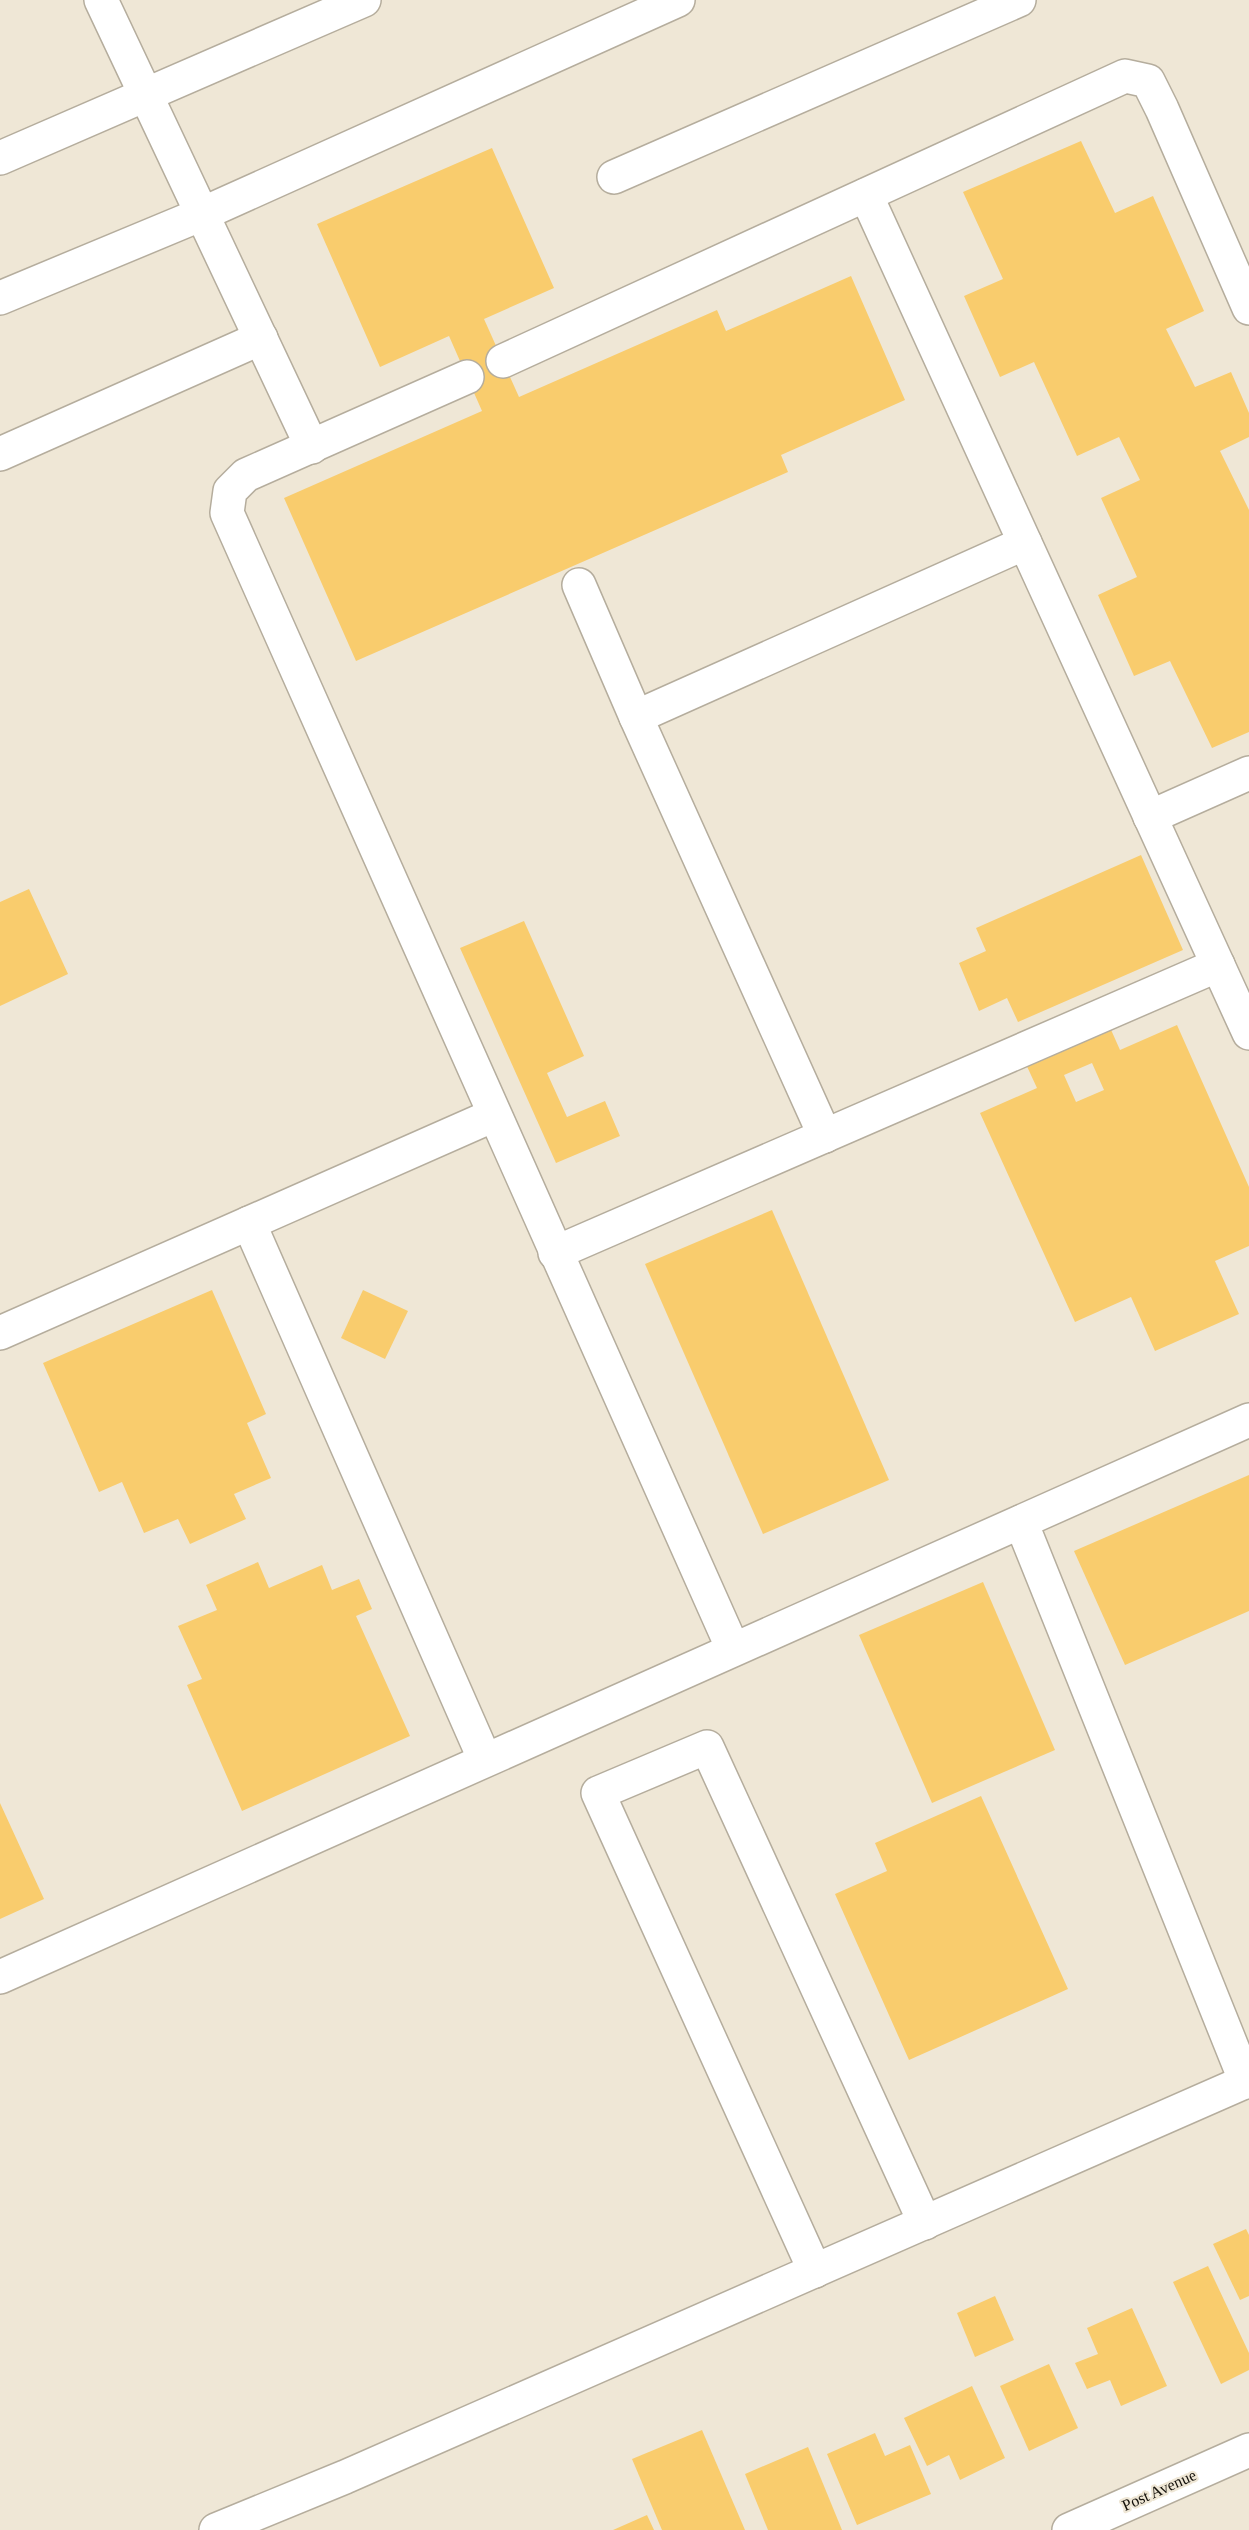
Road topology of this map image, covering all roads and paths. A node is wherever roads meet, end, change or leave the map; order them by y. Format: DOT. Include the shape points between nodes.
graph roads {
  1 [pos="101,0"];
  2 [pos="364,0"];
  3 [pos="678,0"];
  4 [pos="1018,0"];
  5 [pos="146,95"];
  6 [pos="0,158"];
  7 [pos="614,177"];
  8 [pos="866,195"];
  9 [pos="202,214"];
  10 [pos="0,298"];
  11 [pos="1249,308"];
  12 [pos="261,338"];
  13 [pos="503,361"];
  14 [pos="467,377"];
  15 [pos="312,447"];
  16 [pos="0,454"];
  17 [pos="1025,543"];
  18 [pos="579,585"];
  19 [pos="636,717"];
  20 [pos="1249,773"];
  21 [pos="1150,817"];
  22 [pos="1218,965"];
  23 [pos="1249,1033"];
  24 [pos="494,1115"];
  25 [pos="825,1136"];
  26 [pos="249,1223"];
  27 [pos="555,1253"];
  28 [pos="0,1333"];
  29 [pos="1249,1420"];
  30 [pos="1021,1521"];
  31 [pos="733,1649"];
  32 [pos="485,1760"];
  33 [pos="0,1977"];
  34 [pos="1247,2081"];
  35 [pos="925,2223"];
  36 [pos="815,2271"];
  37 [pos="1249,2450"];
  38 [pos="216,2530"];
  39 [pos="1069,2530"];
  1 -- 5 [label="street"];
  2 -- 5 [label="street"];
  3 -- 9 [label="street"];
  4 -- 7 [label="street"];
  5 -- 6 [label="street"];
  5 -- 9 [label="street"];
  8 -- 11 [label="street" via="1125,76 1148,81"];
  8 -- 13 [label="street"];
  8 -- 17 [label="street"];
  9 -- 10 [label="street"];
  9 -- 12 [label="street"];
  12 -- 15 [label="street"];
  12 -- 16 [label="street"];
  14 -- 15 [label="street"];
  15 -- 24 [label="street" via="246,475 231,491 227,513"];
  17 -- 19 [label="street"];
  17 -- 21 [label="street"];
  18 -- 19 [label="street"];
  19 -- 25 [label="street"];
  20 -- 21 [label="street"];
  21 -- 22 [label="street"];
  22 -- 23 [label="street"];
  22 -- 25 [label="street"];
  24 -- 26 [label="street"];
  24 -- 27 [label="street"];
  25 -- 27 [label="street"];
  26 -- 28 [label="street"];
  26 -- 32 [label="street"];
  27 -- 31 [label="street"];
  29 -- 30 [label="street"];
  30 -- 31 [label="street"];
  30 -- 34 [label="street"];
  31 -- 32 [label="street"];
  32 -- 33 [label="street"];
  34 -- 35 [label="street"];
  35 -- 36 [label="street"];
  35 -- 36 [label="street" via="707,1747 598,1793"];
  36 -- 38 [label="street"];
  37 -- 39 [label="street, Post Avenue"];
}
